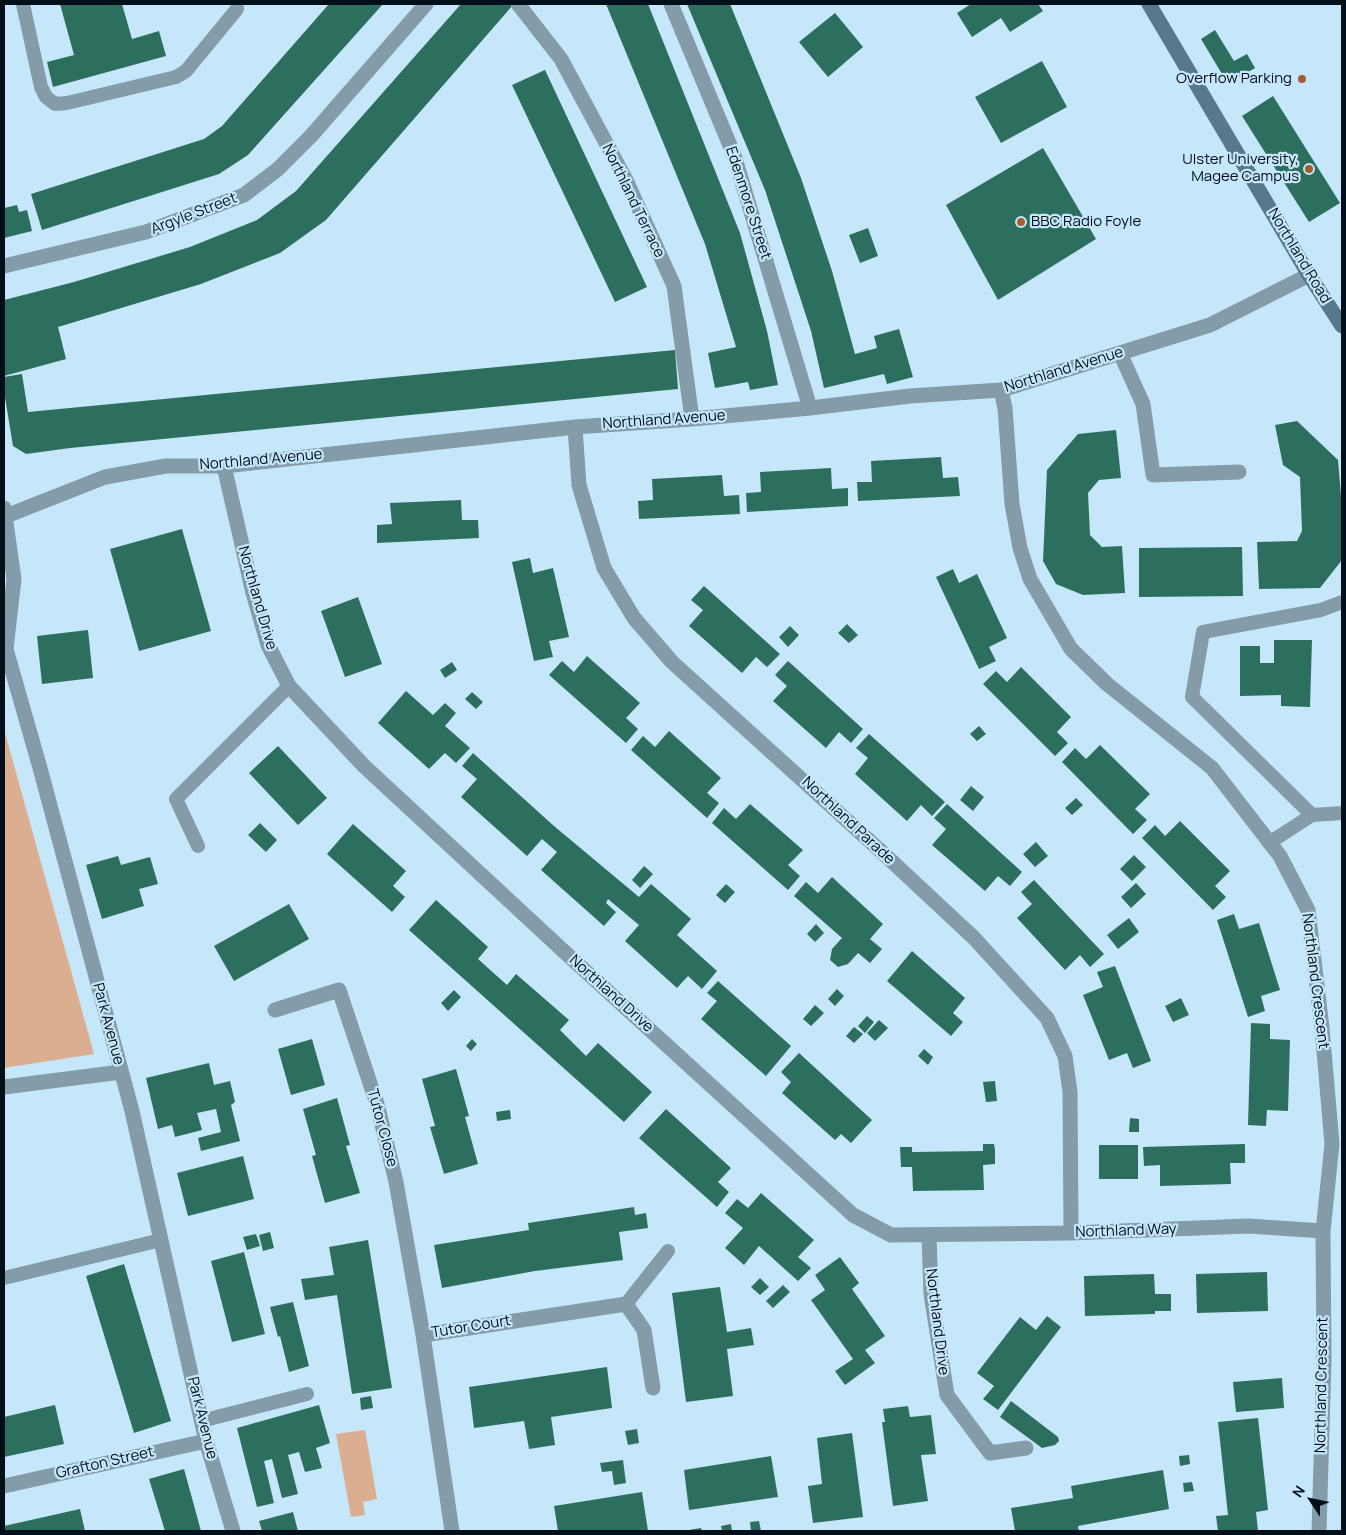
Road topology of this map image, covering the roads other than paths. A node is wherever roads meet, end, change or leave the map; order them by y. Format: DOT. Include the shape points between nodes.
graph roads {
  1 [pos="23,4"];
  2 [pos="426,4"];
  3 [pos="518,4"];
  4 [pos="671,4"];
  5 [pos="1149,4"];
  6 [pos="237,9"];
  7 [pos="4,266"];
  8 [pos="1309,275"];
  9 [pos="1342,326"];
  10 [pos="1120,353"];
  11 [pos="1000,390"];
  12 [pos="810,408"];
  13 [pos="692,419"];
  14 [pos="575,426"];
  15 [pos="224,466"];
  16 [pos="1239,472"];
  17 [pos="5,512"];
  18 [pos="1342,602"];
  19 [pos="5,649"];
  20 [pos="289,686"];
  21 [pos="1342,813"];
  22 [pos="1312,815"];
  23 [pos="1269,843"];
  24 [pos="198,846"];
  25 [pos="275,1010"];
  26 [pos="120,1072"];
  27 [pos="4,1087"];
  28 [pos="1323,1231"];
  29 [pos="1071,1233"];
  30 [pos="929,1235"];
  31 [pos="161,1240"];
  32 [pos="668,1251"];
  33 [pos="4,1278"];
  34 [pos="626,1304"];
  35 [pos="423,1335"];
  36 [pos="653,1388"];
  37 [pos="307,1394"];
  38 [pos="201,1421"];
  39 [pos="206,1440"];
  40 [pos="1026,1448"];
  41 [pos="4,1486"];
  42 [pos="233,1531"];
  43 [pos="452,1531"];
  44 [pos="1319,1531"];
  1 -- 6 [label="lane" via="41,87 55,104 176,77 186,71"];
  2 -- 7 [label="street, Argyle Street" via="310,136 278,169 244,195 146,232"];
  3 -- 13 [label="street, Northland Terrace" via="561,59 626,180 674,286"];
  4 -- 12 [label="street, Edenmore Street" via="734,155"];
  5 -- 8 [label="main road, Northland Road"];
  8 -- 9 [label="main road, Northland Road"];
  8 -- 10 [label="street, Northland Avenue" via="1210,325"];
  10 -- 11 [label="street, Northland Avenue"];
  10 -- 16 [label="street" via="1143,404 1153,475"];
  11 -- 12 [label="street, Northland Avenue" via="910,396"];
  11 -- 23 [label="street, Northland Crescent" via="1005,408 1012,504 1030,579 1072,649 1107,684 1212,768"];
  12 -- 13 [label="street, Northland Avenue"];
  13 -- 14 [label="street, Northland Avenue"];
  14 -- 15 [label="street, Northland Avenue"];
  14 -- 29 [label="street, Northland Parade" via="578,485 604,568 634,618 672,662 974,938 1047,1018 1065,1056 1070,1092"];
  15 -- 17 [label="street, Northland Avenue" via="166,466 105,477"];
  15 -- 20 [label="street, Northland Drive" via="268,645"];
  17 -- 19 [label="street, Park Avenue" via="14,579"];
  18 -- 22 [label="lane" via="1321,610 1203,632 1192,697"];
  19 -- 26 [label="street, Park Avenue" via="40,768"];
  20 -- 24 [label="lane" via="176,798"];
  20 -- 30 [label="street, Northland Drive" via="364,766 854,1215 891,1235"];
  21 -- 22 [label="lane"];
  22 -- 23 [label="lane"];
  23 -- 28 [label="street, Northland Crescent" via="1280,856 1308,910 1332,1144"];
  25 -- 35 [label="street, Tutor Close" via="339,990 377,1104 396,1182"];
  26 -- 27 [label="street"];
  26 -- 31 [label="street, Park Avenue"];
  28 -- 29 [label="street, Northland Way" via="1248,1226"];
  28 -- 44 [label="street, Northland Crescent" via="1324,1360"];
  29 -- 30 [label="street, Northland Way"];
  30 -- 40 [label="street, Northland Drive" via="931,1294 947,1395 990,1452"];
  31 -- 33 [label="lane"];
  31 -- 38 [label="street, Park Avenue"];
  32 -- 34 [label="lane"];
  34 -- 35 [label="street, Tutor Court"];
  34 -- 36 [label="street" via="644,1330"];
  35 -- 43 [label="street, Tutor Court"];
  37 -- 38 [label="lane"];
  38 -- 39 [label="street, Park Avenue"];
  39 -- 41 [label="street, Grafton Street"];
  39 -- 42 [label="street, Park Avenue"];
}
